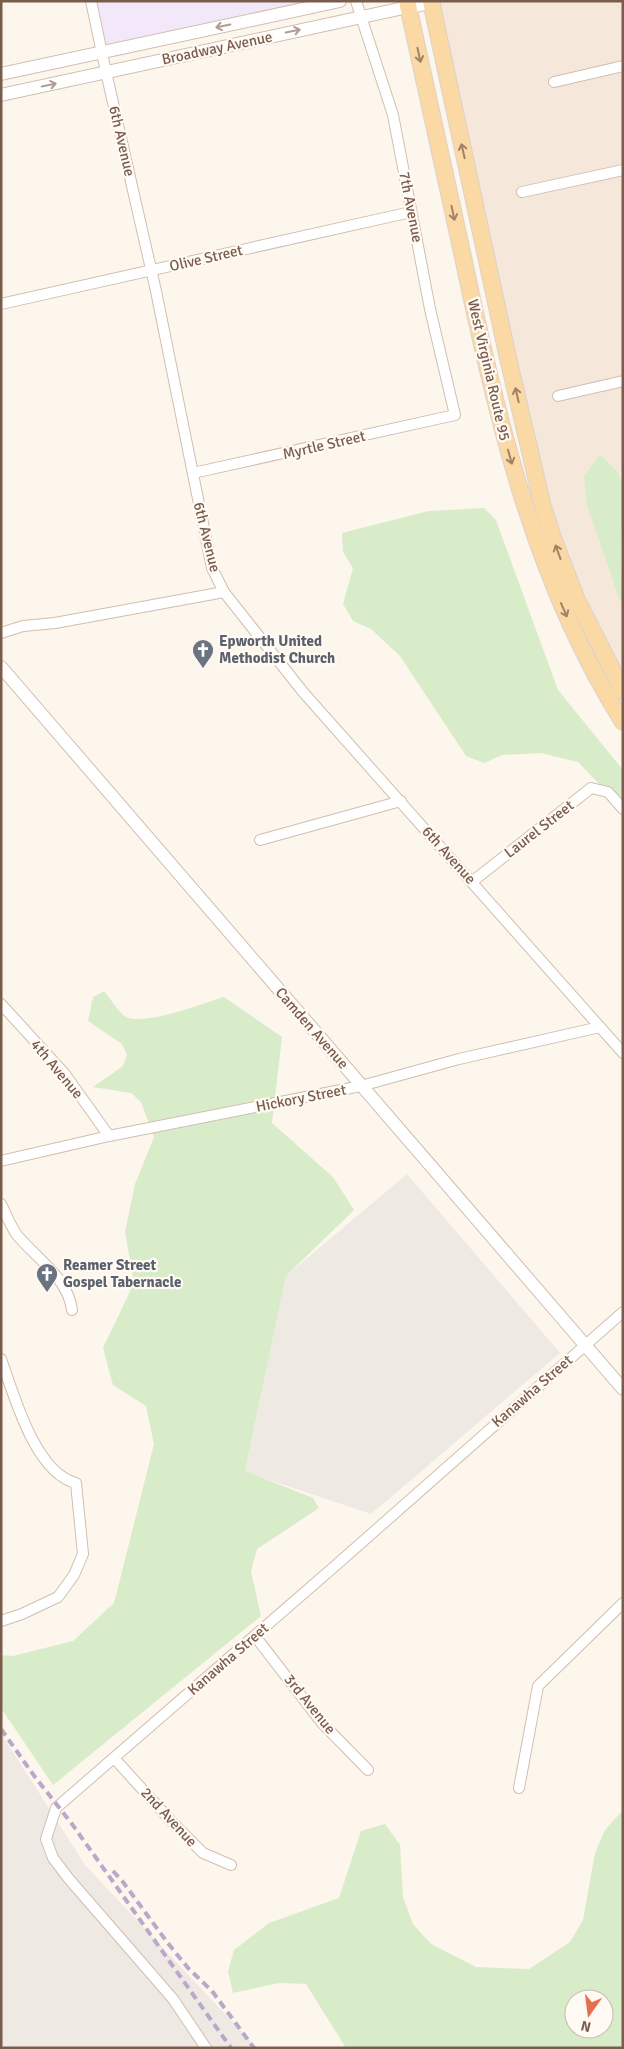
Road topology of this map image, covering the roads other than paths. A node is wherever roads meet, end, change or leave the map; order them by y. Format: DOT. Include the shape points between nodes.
graph roads {
  1 [pos="91,1"];
  2 [pos="340,1"];
  3 [pos="356,1"];
  4 [pos="432,1"];
  5 [pos="408,4"];
  6 [pos="360,17"];
  7 [pos="101,52"];
  8 [pos="623,66"];
  9 [pos="106,72"];
  10 [pos="1,74"];
  11 [pos="554,82"];
  12 [pos="1,95"];
  13 [pos="623,170"];
  14 [pos="522,192"];
  15 [pos="411,212"];
  16 [pos="151,270"];
  17 [pos="1,304"];
  18 [pos="623,381"];
  19 [pos="558,396"];
  20 [pos="455,415"];
  21 [pos="193,473"];
  22 [pos="224,592"];
  23 [pos="1,633"];
  24 [pos="1,667"];
  25 [pos="623,691"];
  26 [pos="623,722"];
  27 [pos="401,801"];
  28 [pos="623,809"];
  29 [pos="260,840"];
  30 [pos="472,881"];
  31 [pos="2,1007"];
  32 [pos="600,1027"];
  33 [pos="623,1053"];
  34 [pos="361,1086"];
  35 [pos="109,1136"];
  36 [pos="1,1160"];
  37 [pos="1,1204"];
  38 [pos="72,1310"];
  39 [pos="623,1312"];
  40 [pos="585,1345"];
  41 [pos="1,1359"];
  42 [pos="623,1389"];
  43 [pos="623,1603"];
  44 [pos="1,1621"];
  45 [pos="255,1636"];
  46 [pos="114,1758"];
  47 [pos="368,1770"];
  48 [pos="519,1788"];
  49 [pos="230,1865"];
  50 [pos="206,2048"];
  1 -- 7 [label="street, 6th Avenue"];
  2 -- 7 [label="street, Broadway Avenue, one-way"];
  3 -- 6 [label="street, 7th Avenue"];
  4 -- 5 [label="main road, Broadway Avenue"];
  25 -- 4 [label="main road, West Virginia Route 95, one-way" via="576,598 543,507"];
  5 -- 6 [label="street, Broadway Avenue"];
  5 -- 26 [label="main road, West Virginia Route 95, one-way" via="487,370 517,480 538,546 567,617"];
  9 -- 6 [label="street, Broadway Avenue, one-way"];
  6 -- 15 [label="street, 7th Avenue" via="394,115"];
  7 -- 9 [label="street, 6th Avenue"];
  7 -- 10 [label="street, Broadway Avenue"];
  8 -- 11 [label="street"];
  12 -- 9 [label="street, Broadway Avenue, one-way"];
  9 -- 16 [label="street, 6th Avenue"];
  13 -- 14 [label="street"];
  15 -- 16 [label="street, Olive Street"];
  15 -- 20 [label="street, 7th Avenue"];
  16 -- 17 [label="street, Olive Street"];
  16 -- 21 [label="street, 6th Avenue"];
  18 -- 19 [label="street"];
  20 -- 21 [label="street, Myrtle Street"];
  21 -- 22 [label="street, 6th Avenue" via="212,568"];
  22 -- 23 [label="street" via="23,626"];
  22 -- 27 [label="street, 6th Avenue" via="303,692"];
  24 -- 34 [label="street, Camden Avenue"];
  27 -- 29 [label="street"];
  27 -- 30 [label="street, 6th Avenue"];
  28 -- 30 [label="street, Laurel Street" via="608,792 591,788"];
  30 -- 32 [label="street, 6th Avenue"];
  31 -- 35 [label="street, 4th Avenue" via="64,1073"];
  32 -- 33 [label="street, 6th Avenue"];
  32 -- 34 [label="street, Hickory Street" via="459,1059"];
  34 -- 35 [label="street, Hickory Street"];
  34 -- 40 [label="street, Camden Avenue"];
  35 -- 36 [label="street, Hickory Street"];
  37 -- 38 [label="street" via="16,1234 55,1274 70,1299"];
  39 -- 40 [label="street, Kanawha Street"];
  40 -- 42 [label="street, Camden Avenue"];
  40 -- 45 [label="street, Kanawha Street"];
  41 -- 44 [label="street" via="20,1414 38,1450 60,1476 76,1483 83,1554 74,1575 58,1597"];
  43 -- 48 [label="street" via="538,1686"];
  45 -- 46 [label="street, Kanawha Street"];
  45 -- 47 [label="street, 3rd Avenue" via="322,1723"];
  46 -- 49 [label="street, 2nd Avenue" via="203,1853"];
  46 -- 50 [label="street, Kanawha Street" via="56,1808 46,1839 53,1858 69,1880 173,1999"];
}
